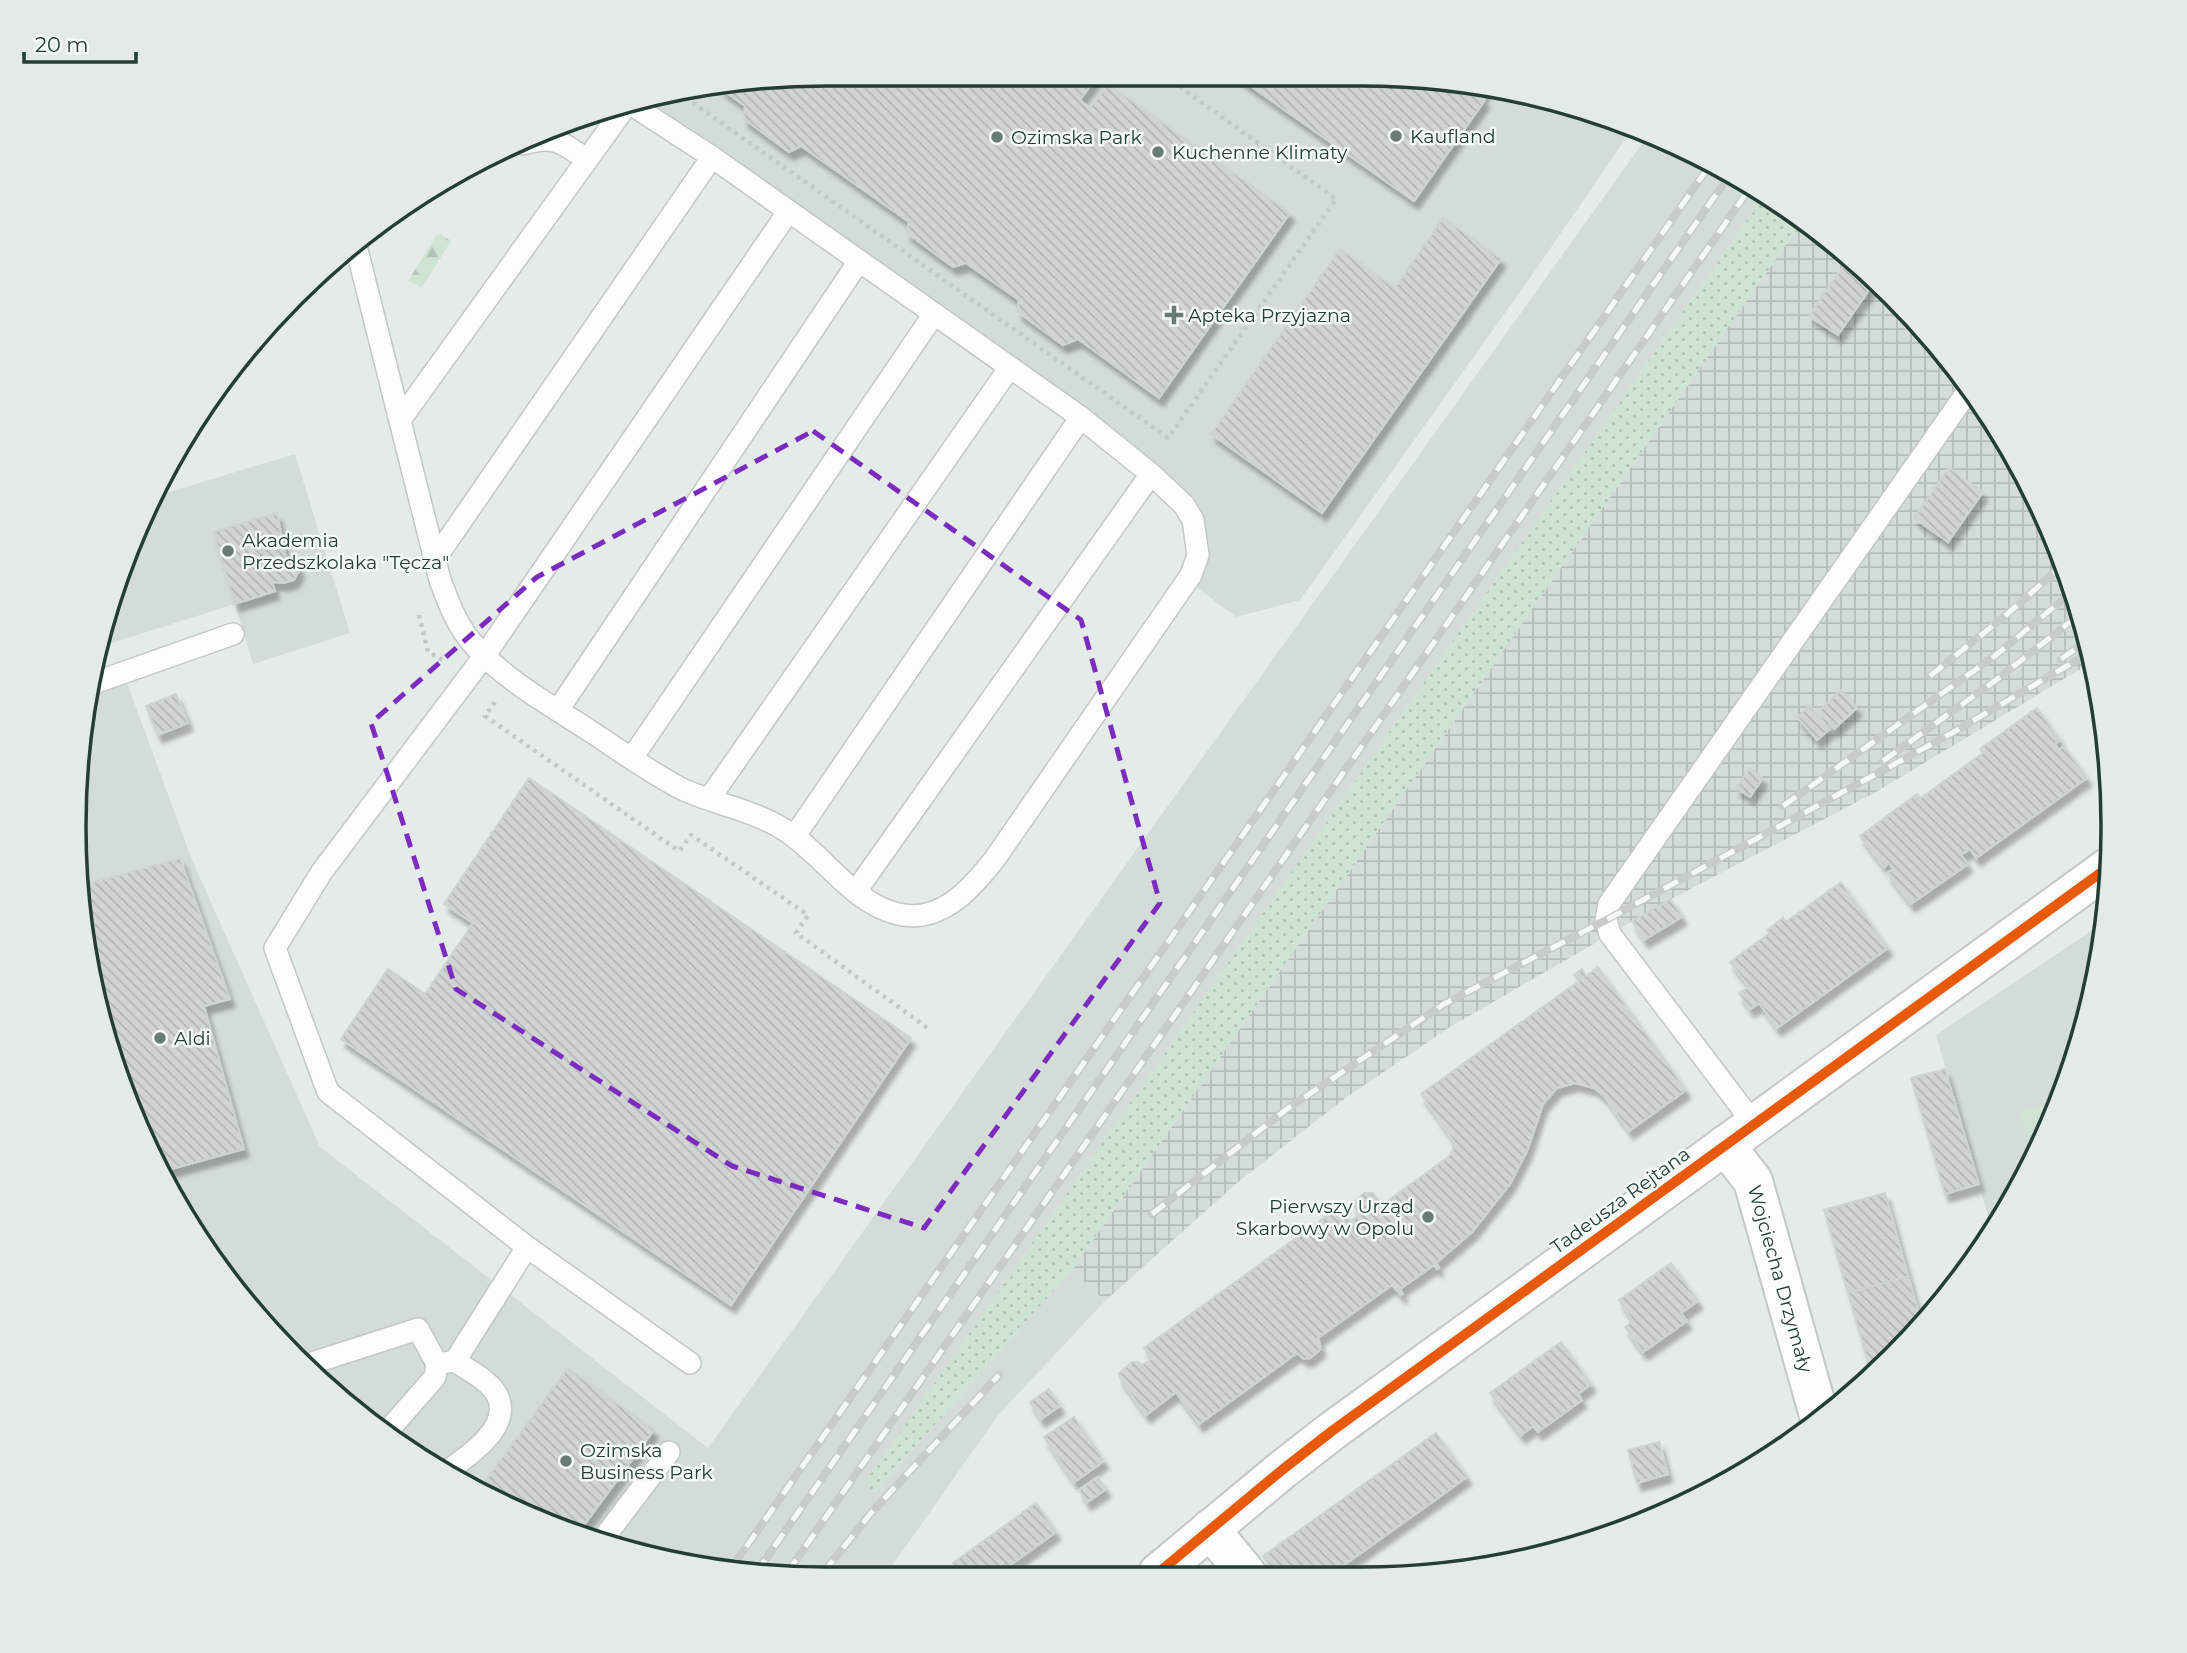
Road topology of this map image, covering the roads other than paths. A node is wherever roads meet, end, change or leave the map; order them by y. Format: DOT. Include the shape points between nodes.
graph roads {
  1 [pos="639,110"];
  2 [pos="617,116"];
  3 [pos="552,139"];
  4 [pos="712,158"];
  5 [pos="587,159"];
  6 [pos="788,212"];
  7 [pos="358,254"];
  8 [pos="859,261"];
  9 [pos="934,314"];
  10 [pos="1010,367"];
  11 [pos="1963,397"];
  12 [pos="1081,417"];
  13 [pos="400,420"];
  14 [pos="1150,474"];
  15 [pos="435,559"];
  16 [pos="233,634"];
  17 [pos="485,655"];
  18 [pos="100,681"];
  19 [pos="558,710"];
  20 [pos="632,758"];
  21 [pos="709,799"];
  22 [pos="794,837"];
  23 [pos="2100,873"];
  24 [pos="856,891"];
  25 [pos="1740,1134"];
  26 [pos="527,1247"];
  27 [pos="316,1362"];
  28 [pos="446,1362"];
  29 [pos="690,1363"];
  30 [pos="1817,1409"];
  31 [pos="392,1426"];
  32 [pos="669,1452"];
  33 [pos="454,1467"];
  34 [pos="1210,1529"];
  35 [pos="607,1534"];
  36 [pos="1165,1567"];
  37 [pos="1241,1567"];
  1 -- 4 [label="lane"];
  2 -- 5 [label="lane"];
  3 -- 5 [label="lane"];
  4 -- 6 [label="lane"];
  4 -- 15 [label="lane"];
  5 -- 13 [label="lane"];
  6 -- 8 [label="lane"];
  6 -- 17 [label="lane"];
  7 -- 13 [label="lane"];
  8 -- 9 [label="lane"];
  8 -- 19 [label="lane"];
  9 -- 10 [label="lane"];
  9 -- 20 [label="lane"];
  10 -- 12 [label="lane"];
  10 -- 21 [label="lane"];
  11 -- 25 [label="lane" via="1609,904 1606,920 1610,934"];
  12 -- 14 [label="lane"];
  12 -- 22 [label="lane"];
  13 -- 15 [label="lane"];
  14 -- 24 [label="lane"];
  14 -- 24 [label="lane" via="1184,505 1193,520 1198,555 1191,575 994,860 956,901 919,916 878,907"];
  15 -- 17 [label="lane" via="453,616"];
  16 -- 18 [label="lane"];
  17 -- 19 [label="lane"];
  17 -- 26 [label="lane" via="321,873 275,948 328,1092"];
  19 -- 20 [label="lane"];
  20 -- 21 [label="lane" via="682,789"];
  21 -- 22 [label="lane" via="764,819"];
  22 -- 24 [label="lane"];
  23 -- 25 [label="street, Tadeusza Rejtana"];
  25 -- 30 [label="street, Wojciecha Drzymały"];
  25 -- 34 [label="street, Tadeusza Rejtana" via="1332,1432"];
  26 -- 28 [label="lane"];
  26 -- 29 [label="lane"];
  27 -- 28 [label="lane" via="418,1329"];
  28 -- 31 [label="lane"];
  28 -- 33 [label="lane" via="491,1388 500,1407 498,1420 480,1448"];
  32 -- 35 [label="lane"];
  34 -- 36 [label="street, Tadeusza Rejtana"];
  34 -- 37 [label="street"];
}
